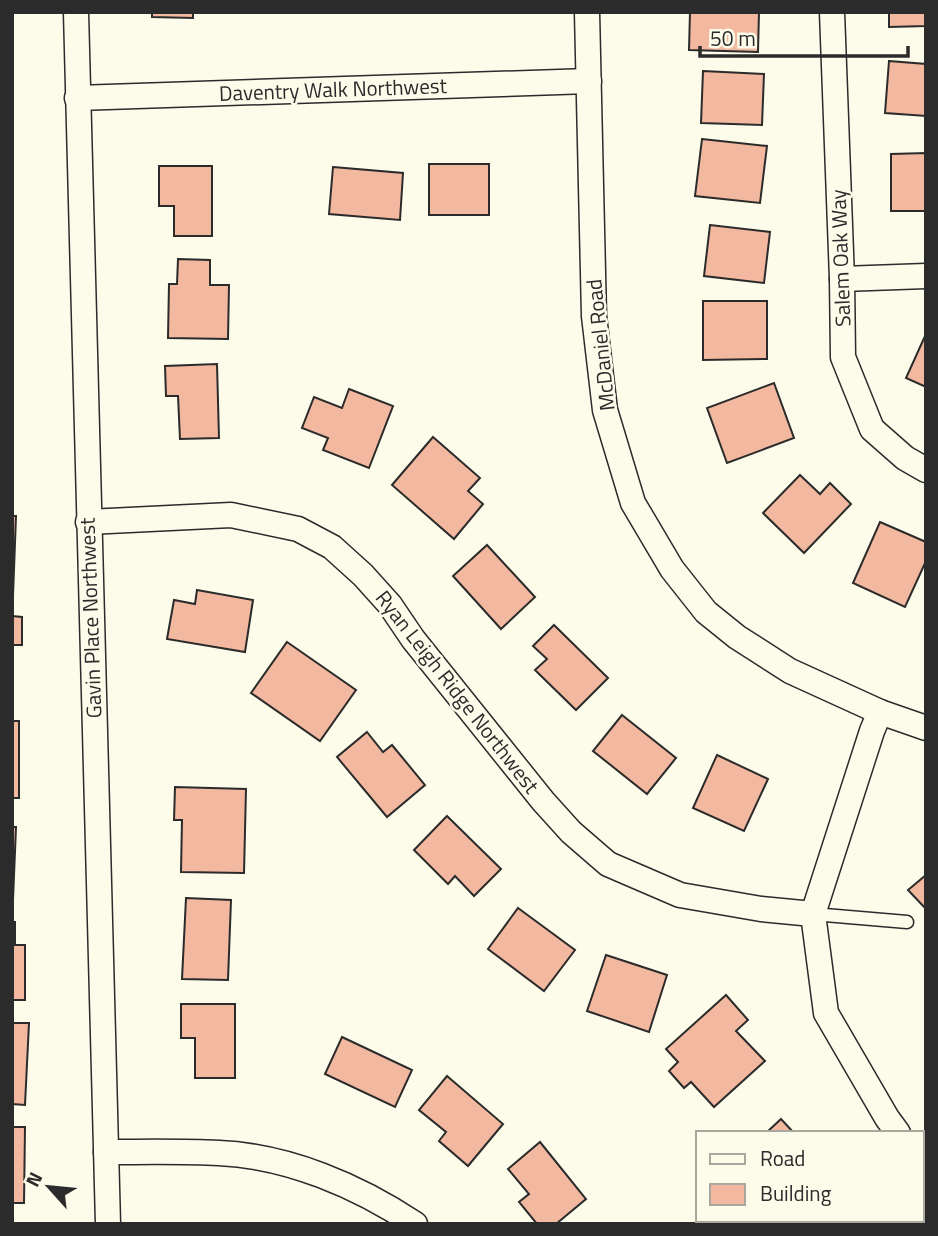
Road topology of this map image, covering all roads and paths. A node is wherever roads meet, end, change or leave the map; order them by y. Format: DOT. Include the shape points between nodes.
graph roads {
  1 [pos="76,12"];
  2 [pos="587,12"];
  3 [pos="832,12"];
  4 [pos="589,81"];
  5 [pos="77,98"];
  6 [pos="926,276"];
  7 [pos="842,279"];
  8 [pos="926,470"];
  9 [pos="88,522"];
  10 [pos="880,712"];
  11 [pos="926,728"];
  12 [pos="813,914"];
  13 [pos="907,922"];
  14 [pos="897,1131"];
  15 [pos="106,1152"];
  16 [pos="108,1224"];
  17 [pos="415,1224"];
  1 -- 5 [label="street, Gavin Place Northwest"];
  2 -- 4 [label="street, McDaniel Road"];
  3 -- 7 [label="street, Salem Oak Way"];
  4 -- 5 [label="street, Daventry Walk Northwest"];
  4 -- 10 [label="street, McDaniel Road" via="594,316 605,410 633,503 672,569 706,612 790,671"];
  5 -- 9 [label="street, Gavin Place Northwest"];
  6 -- 7 [label="street"];
  7 -- 8 [label="street, Salem Oak Way" via="843,357 872,429"];
  9 -- 12 [label="street, Ryan Leigh Ridge Northwest" via="231,515 298,529 332,547 390,605 543,801 608,864 680,895"];
  9 -- 15 [label="street, Gavin Place Northwest"];
  10 -- 11 [label="street, McDaniel Road"];
  10 -- 12 [label="street"];
  12 -- 13 [label="lane"];
  12 -- 14 [label="street" via="826,1013"];
  15 -- 16 [label="street, Gavin Place Northwest"];
  15 -- 17 [label="street" via="221,1153 262,1159 342,1184"];
}
